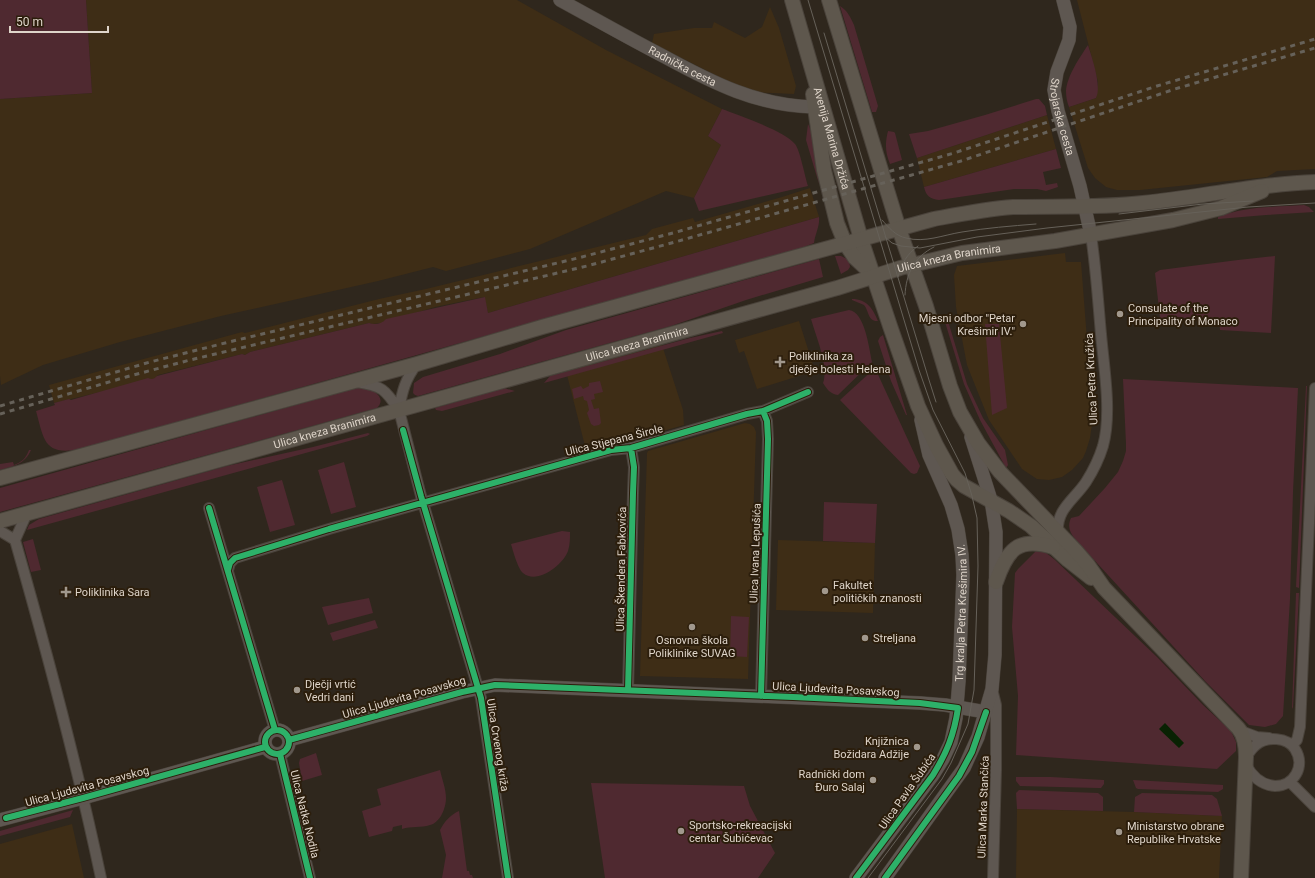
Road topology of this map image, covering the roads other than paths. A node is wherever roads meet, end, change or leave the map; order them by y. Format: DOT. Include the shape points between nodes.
graph roads {
  1 [pos="560,0"];
  2 [pos="792,0"];
  3 [pos="829,0"];
  4 [pos="1063,0"];
  5 [pos="811,64"];
  6 [pos="814,107"];
  7 [pos="1315,182"];
  8 [pos="1278,185"];
  9 [pos="1085,206"];
  10 [pos="899,228"];
  11 [pos="1091,235"];
  12 [pos="861,239"];
  13 [pos="845,243"];
  14 [pos="911,265"];
  15 [pos="874,276"];
  16 [pos="417,364"];
  17 [pos="354,381"];
  18 [pos="1315,390"];
  19 [pos="808,392"];
  20 [pos="918,406"];
  21 [pos="399,410"];
  22 [pos="763,411"];
  23 [pos="966,422"];
  24 [pos="631,448"];
  25 [pos="0,478"];
  26 [pos="991,500"];
  27 [pos="423,503"];
  28 [pos="209,508"];
  29 [pos="27,513"];
  30 [pos="0,521"];
  31 [pos="0,531"];
  32 [pos="1058,533"];
  33 [pos="15,540"];
  34 [pos="1055,548"];
  35 [pos="228,570"];
  36 [pos="996,582"];
  37 [pos="1104,588"];
  38 [pos="1310,602"];
  39 [pos="478,687"];
  40 [pos="992,689"];
  41 [pos="628,690"];
  42 [pos="761,696"];
  43 [pos="958,708"];
  44 [pos="986,712"];
  45 [pos="275,730"];
  46 [pos="1241,731"];
  47 [pos="1275,739"];
  48 [pos="289,740"];
  49 [pos="1292,745"];
  50 [pos="265,747"];
  51 [pos="280,754"];
  52 [pos="1245,767"];
  53 [pos="1290,782"];
  54 [pos="84,798"];
  55 [pos="1315,807"];
  56 [pos="2,818"];
  57 [pos="101,878"];
  58 [pos="310,878"];
  59 [pos="508,878"];
  60 [pos="856,878"];
  61 [pos="885,878"];
  62 [pos="993,878"];
  63 [pos="1241,878"];
  1 -- 6 [label="street, Radnička cesta" via="726,88 761,100"];
  2 -- 5 [label="main road, Avenija Marina Držića"];
  3 -- 10 [label="main road"];
  4 -- 9 [label="street, Strojarska cesta" via="1070,27 1069,40 1057,72 1054,90"];
  5 -- 6 [label="main road"];
  5 -- 12 [label="main road, Avenija Marina Držića"];
  6 -- 13 [label="main road" via="824,170 837,223"];
  7 -- 8 [label="main road, Ulica kneza Branimira"];
  8 -- 9 [label="main road, Ulica kneza Branimira" via="1145,203"];
  8 -- 11 [label="main road, Ulica kneza Branimira" via="1221,208"];
  9 -- 10 [label="main road, Ulica kneza Branimira" via="985,209"];
  9 -- 11 [label="street, Strojarska cesta"];
  10 -- 12 [label="main road, Ulica kneza Branimira"];
  10 -- 14 [label="main road"];
  11 -- 14 [label="main road, Ulica kneza Branimira" via="962,253"];
  11 -- 32 [label="street, Ulica Petra Kružića" via="1104,369 1106,430 1097,463 1060,514"];
  12 -- 13 [label="main road, Ulica kneza Branimira"];
  12 -- 15 [label="main road, Avenija Marina Držića"];
  13 -- 15 [label="main road" via="855,258"];
  13 -- 16 [label="main road, Ulica kneza Branimira"];
  14 -- 15 [label="main road, Ulica kneza Branimira"];
  14 -- 23 [label="main road, Trg kralja Petra Krešimira IV." via="950,386"];
  15 -- 20 [label="main road, Trg kralja Petra Krešimira IV."];
  15 -- 21 [label="main road, Ulica kneza Branimira"];
  16 -- 17 [label="main road, Ulica kneza Branimira"];
  16 -- 21 [label="street, Ulica Crvenog križa" via="405,384"];
  17 -- 21 [label="street, Ulica Crvenog križa" via="375,385 391,398"];
  17 -- 25 [label="main road, Ulica kneza Branimira"];
  18 -- 38 [label="street"];
  19 -- 22 [label="street, Ulica Stjepana Širole"];
  20 -- 26 [label="main road, Trg kralja Petra Krešimira IV." via="952,474 964,486"];
  20 -- 43 [label="street, Trg kralja Petra Krešimira IV." via="927,446 953,511 962,555"];
  21 -- 27 [label="street, Ulica Crvenog križa"];
  21 -- 29 [label="main road, Ulica kneza Branimira"];
  22 -- 24 [label="street, Ulica Stjepana Širole"];
  22 -- 42 [label="street, Ulica Ivana Lepušića" via="767,421 768,439"];
  23 -- 26 [label="street, Trg kralja Petra Krešimira IV."];
  23 -- 32 [label="main road, Trg kralja Petra Krešimira IV." via="1000,472"];
  24 -- 27 [label="street, Ulica Stjepana Širole" via="611,450"];
  24 -- 41 [label="street, Ulica Škendera Fabkovića" via="634,467"];
  26 -- 34 [label="main road, Trg kralja Petra Krešimira IV." via="1031,526"];
  26 -- 36 [label="street, Trg kralja Petra Krešimira IV." via="996,532"];
  27 -- 35 [label="street" via="235,558"];
  27 -- 39 [label="street, Ulica Crvenog križa"];
  28 -- 35 [label="street"];
  29 -- 30 [label="main road, Ulica kneza Branimira"];
  29 -- 33 [label="street"];
  31 -- 33 [label="street"];
  32 -- 37 [label="main road, Trg kralja Petra Krešimira IV." via="1088,565"];
  33 -- 54 [label="street, Ulica Ljudevita Posavskog"];
  34 -- 36 [label="main road" via="1036,543 1021,545 1003,562"];
  34 -- 37 [label="main road, Trg kralja Petra Krešimira IV."];
  35 -- 45 [label="street"];
  36 -- 40 [label="street, Trg kralja Petra Krešimira IV."];
  37 -- 46 [label="main road, Trg kralja Petra Krešimira IV."];
  38 -- 49 [label="street" via="1300,727 1297,740"];
  39 -- 41 [label="street, Ulica Ljudevita Posavskog" via="502,685"];
  39 -- 48 [label="street, Ulica Ljudevita Posavskog"];
  39 -- 59 [label="street, Ulica Crvenog križa" via="485,714"];
  40 -- 44 [label="street, Trg kralja Petra Krešimira IV."];
  40 -- 62 [label="street, Ulica Marka Stančića" via="996,705"];
  41 -- 42 [label="street, Ulica Ljudevita Posavskog"];
  42 -- 43 [label="street, Ulica Ljudevita Posavskog" via="920,703"];
  43 -- 44 [label="street, Ulica Ljudevita Posavskog"];
  43 -- 60 [label="street, Ulica Pavla Šubića" via="951,742 940,764"];
  44 -- 61 [label="street" via="964,768"];
  45 -- 48 [label="street" via="284,732"];
  45 -- 50 [label="street" via="266,735"];
  46 -- 47 [label="street" via="1257,737"];
  46 -- 52 [label="main road" via="1245,742"];
  47 -- 49 [label="street"];
  47 -- 52 [label="street" via="1256,744"];
  48 -- 51 [label="street" via="288,747"];
  49 -- 53 [label="street" via="1299,763 1296,775"];
  50 -- 51 [label="street" via="273,754"];
  50 -- 54 [label="street, Ulica Ljudevita Posavskog"];
  51 -- 58 [label="street, Ulica Natka Nodila"];
  52 -- 53 [label="street" via="1260,782 1269,786 1280,786"];
  52 -- 63 [label="main road"];
  53 -- 55 [label="street"];
  54 -- 56 [label="street, Ulica Ljudevita Posavskog"];
  54 -- 57 [label="street"];
}
